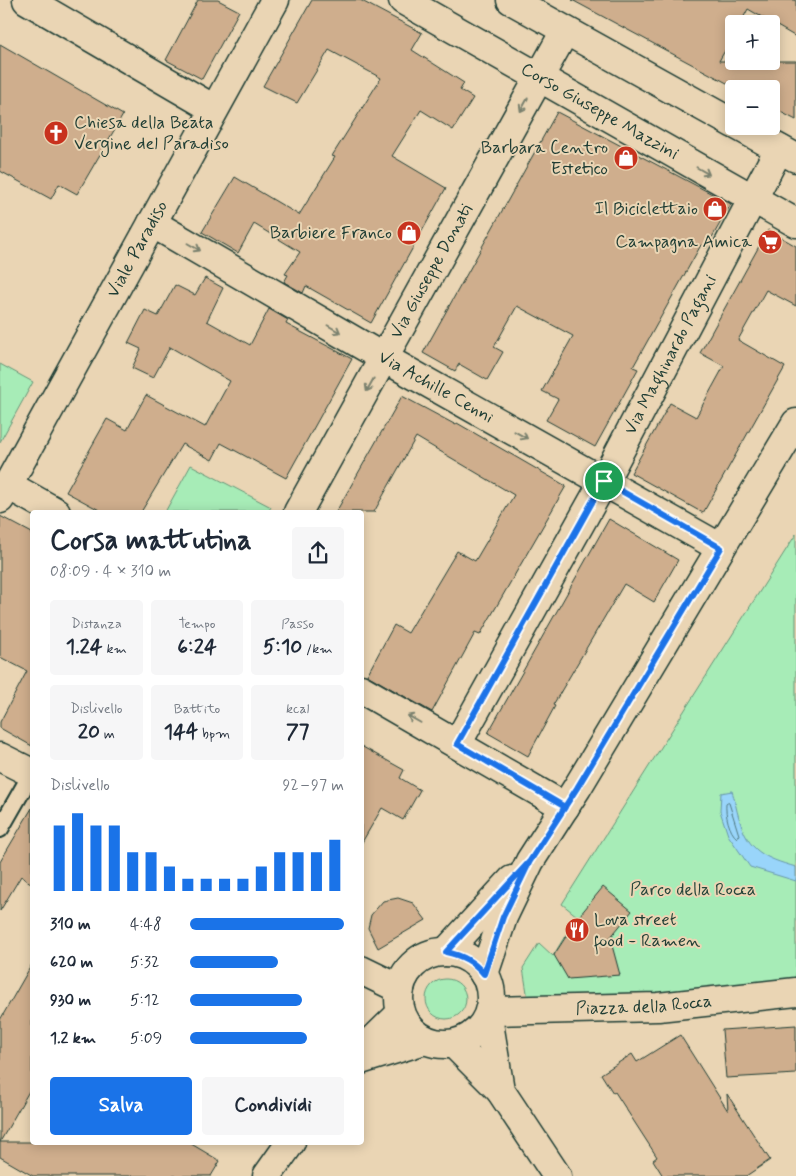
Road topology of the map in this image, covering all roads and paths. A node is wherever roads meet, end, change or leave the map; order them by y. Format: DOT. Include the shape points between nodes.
graph roads {
  1 [pos="27,0"];
  2 [pos="274,0"];
  3 [pos="403,0"];
  4 [pos="511,0"];
  5 [pos="565,31"];
  6 [pos="540,76"];
  7 [pos="214,109"];
  8 [pos="725,119"];
  9 [pos="755,135"];
  10 [pos="788,153"];
  11 [pos="754,200"];
  12 [pos="152,222"];
  13 [pos="796,223"];
  14 [pos="384,358"];
  15 [pos="796,423"];
  16 [pos="604,481"];
  17 [pos="4,492"];
  18 [pos="51,510"];
  19 [pos="299,510"];
  20 [pos="721,548"];
  21 [pos="364,691"];
  22 [pos="457,744"];
  23 [pos="0,757"];
  24 [pos="30,772"];
  25 [pos="30,776"];
  26 [pos="565,807"];
  27 [pos="0,829"];
  28 [pos="530,861"];
  29 [pos="446,952"];
  30 [pos="364,972"];
  31 [pos="484,974"];
  32 [pos="796,992"];
  33 [pos="400,1001"];
  34 [pos="489,1014"];
  35 [pos="425,1040"];
  36 [pos="454,1044"];
  37 [pos="364,1048"];
  38 [pos="364,1059"];
  39 [pos="500,1090"];
  40 [pos="290,1145"];
  41 [pos="267,1176"];
  42 [pos="557,1176"];
  1 -- 7 [label="street"];
  2 -- 7 [label="street, Viale Paradiso"];
  3 -- 6 [label="street, Corso Giuseppe Mazzini"];
  4 -- 5 [label="street"];
  5 -- 6 [label="street, Via Giuseppe Donati"];
  5 -- 8 [label="street"];
  6 -- 11 [label="street, Corso Giuseppe Mazzini, one-way"];
  6 -- 14 [label="street, Via Giuseppe Donati, one-way"];
  7 -- 12 [label="street, Viale Paradiso"];
  9 -- 10 [label="street"];
  10 -- 11 [label="street, Via Maghinardo Pagani"];
  11 -- 13 [label="street, Corso Giuseppe Mazzini"];
  11 -- 16 [label="street, Via Maghinardo Pagani"];
  12 -- 14 [label="street, Via Achille Cenni, one-way"];
  12 -- 17 [label="street, Viale Paradiso"];
  14 -- 16 [label="street, Via Achille Cenni, one-way"];
  14 -- 19 [label="street, Via Giuseppe Donati, one-way"];
  15 -- 20 [label="street"];
  16 -- 20 [label="street, Via Achille Cenni"];
  16 -- 22 [label="street, Via Maghinardo Pagani"];
  17 -- 18 [label="street"];
  20 -- 26 [label="street"];
  22 -- 21 [label="street, one-way"];
  22 -- 26 [label="street"];
  23 -- 24 [label="street"];
  25 -- 27 [label="lane"];
  26 -- 28 [label="street"];
  28 -- 29 [label="street"];
  28 -- 31 [label="street" via="503,917"];
  29 -- 31 [label="street" via="476,964"];
  29 -- 33 [label="street" via="429,955 413,964 405,976"];
  30 -- 33 [label="street"];
  31 -- 34 [label="street" via="490,984 492,1000"];
  32 -- 34 [label="street, Piazza della Rocca" via="658,1007"];
  33 -- 35 [label="street" via="411,1030"];
  33 -- 37 [label="street"];
  34 -- 36 [label="street" via="475,1034"];
  34 -- 39 [label="street"];
  35 -- 36 [label="street" via="440,1045"];
  35 -- 38 [label="street"];
  36 -- 39 [label="street"];
  39 -- 42 [label="street"];
  40 -- 41 [label="street"];
}
